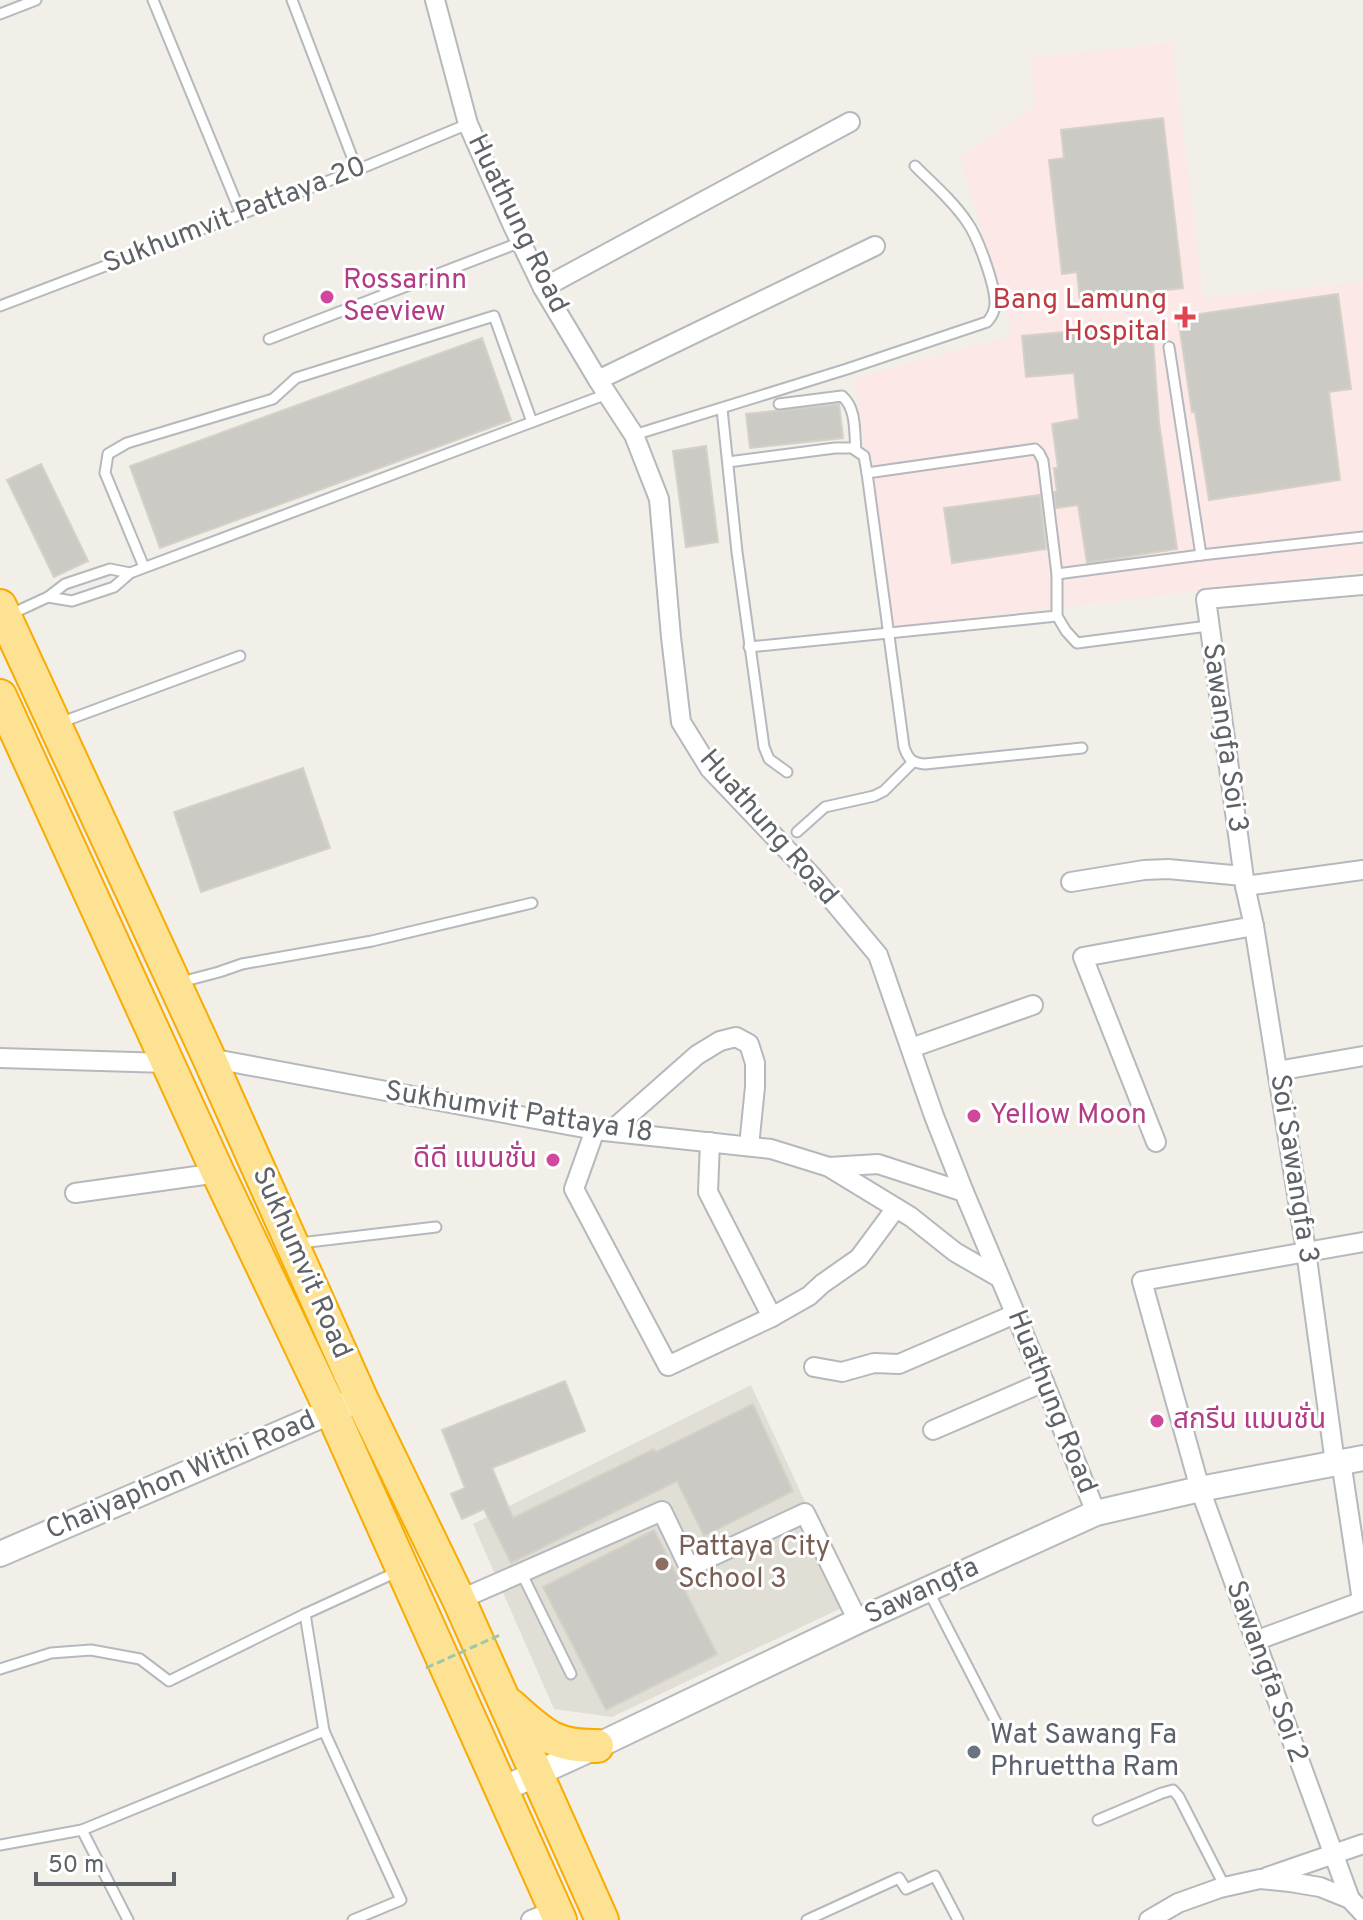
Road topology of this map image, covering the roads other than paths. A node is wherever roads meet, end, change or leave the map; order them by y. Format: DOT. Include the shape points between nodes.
graph roads {
  1 [pos="36,0"];
  2 [pos="153,0"];
  3 [pos="292,0"];
  4 [pos="435,0"];
  5 [pos="0,14"];
  6 [pos="850,122"];
  7 [pos="468,124"];
  8 [pos="915,166"];
  9 [pos="357,170"];
  10 [pos="241,214"];
  11 [pos="521,242"];
  12 [pos="875,246"];
  13 [pos="543,288"];
  14 [pos="0,306"];
  15 [pos="269,339"];
  16 [pos="1169,347"];
  17 [pos="602,387"];
  18 [pos="779,404"];
  19 [pos="722,409"];
  20 [pos="532,422"];
  21 [pos="634,435"];
  22 [pos="856,450"];
  23 [pos="728,462"];
  24 [pos="867,473"];
  25 [pos="1363,537"];
  26 [pos="1201,555"];
  27 [pos="144,567"];
  28 [pos="130,573"];
  29 [pos="1057,574"];
  30 [pos="1362,587"];
  31 [pos="48,597"];
  32 [pos="3,611"];
  33 [pos="1057,616"];
  34 [pos="1208,626"];
  35 [pos="888,632"];
  36 [pos="749,647"];
  37 [pos="240,656"];
  38 [pos="0,696"];
  39 [pos="55,725"];
  40 [pos="1082,748"];
  41 [pos="913,762"];
  42 [pos="787,772"];
  43 [pos="797,832"];
  44 [pos="1363,870"];
  45 [pos="1244,881"];
  46 [pos="1071,882"];
  47 [pos="532,903"];
  48 [pos="1254,926"];
  49 [pos="174,984"];
  50 [pos="1033,1005"];
  51 [pos="911,1048"];
  52 [pos="1363,1056"];
  53 [pos="0,1058"];
  54 [pos="209,1058"];
  55 [pos="167,1063"];
  56 [pos="1277,1071"];
  57 [pos="603,1130"];
  58 [pos="710,1142"];
  59 [pos="1156,1142"];
  60 [pos="749,1146"];
  61 [pos="829,1167"];
  62 [pos="218,1173"];
  63 [pos="964,1192"];
  64 [pos="75,1193"];
  65 [pos="896,1208"];
  66 [pos="436,1227"];
  67 [pos="1363,1242"];
  68 [pos="293,1244"];
  69 [pos="1306,1251"];
  70 [pos="1000,1278"];
  71 [pos="1015,1314"];
  72 [pos="772,1317"];
  73 [pos="814,1367"];
  74 [pos="1044,1382"];
  75 [pos="346,1405"];
  76 [pos="933,1430"];
  77 [pos="1346,1461"];
  78 [pos="1200,1489"];
  79 [pos="1096,1513"];
  80 [pos="0,1554"];
  81 [pos="402,1569"];
  82 [pos="521,1572"];
  83 [pos="928,1590"];
  84 [pos="459,1600"];
  85 [pos="1363,1601"];
  86 [pos="305,1614"];
  87 [pos="858,1621"];
  88 [pos="1255,1641"];
  89 [pos="0,1669"];
  90 [pos="571,1674"];
  91 [pos="505,1701"];
  92 [pos="997,1724"];
  93 [pos="324,1731"];
  94 [pos="597,1746"];
  95 [pos="538,1774"];
  96 [pos="501,1790"];
  97 [pos="1098,1820"];
  98 [pos="82,1830"];
  99 [pos="1363,1844"];
  100 [pos="0,1845"];
  101 [pos="1333,1854"];
  102 [pos="1260,1879"];
  103 [pos="1225,1887"];
  104 [pos="1357,1906"];
  105 [pos="549,1917"];
  106 [pos="128,1920"];
  107 [pos="353,1920"];
  108 [pos="602,1920"];
  109 [pos="807,1920"];
  110 [pos="958,1920"];
  111 [pos="1149,1920"];
  1 -- 5 [label="lane"];
  2 -- 10 [label="lane"];
  3 -- 9 [label="lane"];
  4 -- 7 [label="street, Huathung Road"];
  6 -- 13 [label="street"];
  7 -- 9 [label="lane, Sukhumvit Pattaya 20"];
  7 -- 11 [label="street, Huathung Road"];
  8 -- 19 [label="lane" via="974,234 994,297 992,316 976,326"];
  9 -- 10 [label="lane, Sukhumvit Pattaya 20"];
  10 -- 14 [label="lane, Sukhumvit Pattaya 20"];
  11 -- 13 [label="street, Huathung Road"];
  11 -- 15 [label="lane"];
  12 -- 17 [label="street"];
  13 -- 17 [label="street, Huathung Road"];
  16 -- 26 [label="lane"];
  17 -- 20 [label="lane"];
  17 -- 21 [label="street, Huathung Road"];
  18 -- 22 [label="lane" via="842,396 854,419"];
  19 -- 21 [label="lane"];
  19 -- 23 [label="lane"];
  20 -- 27 [label="lane"];
  20 -- 27 [label="lane" via="494,316 296,378 273,399 127,443 108,454 105,473"];
  21 -- 51 [label="street, Huathung Road" via="659,499 681,722 710,769 878,955"];
  22 -- 23 [label="lane"];
  22 -- 24 [label="lane" via="864,456"];
  23 -- 36 [label="lane"];
  24 -- 29 [label="lane" via="1035,449 1043,461"];
  24 -- 35 [label="lane"];
  25 -- 26 [label="lane"];
  26 -- 29 [label="lane"];
  27 -- 28 [label="lane"];
  28 -- 31 [label="lane" via="110,569 65,584"];
  28 -- 31 [label="lane" via="114,587 72,601"];
  29 -- 33 [label="lane"];
  30 -- 34 [label="street, Sawangfa Soi 3" via="1206,599"];
  31 -- 32 [label="lane"];
  32 -- 39 [label="highway, Sukhumvit Road"];
  33 -- 34 [label="lane" via="1077,643"];
  33 -- 35 [label="lane"];
  34 -- 45 [label="street, Sawangfa Soi 3"];
  35 -- 36 [label="lane"];
  35 -- 41 [label="lane" via="904,747"];
  36 -- 42 [label="lane" via="766,755"];
  37 -- 39 [label="lane"];
  38 -- 55 [label="highway, Sukhumvit Road"];
  39 -- 49 [label="highway, Sukhumvit Road"];
  40 -- 41 [label="lane"];
  41 -- 43 [label="lane" via="884,791 825,807"];
  44 -- 45 [label="street"];
  45 -- 46 [label="street" via="1189,870 1156,870"];
  45 -- 48 [label="street, Soi Sawangfa 3"];
  47 -- 49 [label="lane" via="372,941 242,964"];
  48 -- 56 [label="street, Soi Sawangfa 3"];
  48 -- 59 [label="street" via="1083,957"];
  49 -- 54 [label="highway, Sukhumvit Road"];
  50 -- 51 [label="street"];
  51 -- 63 [label="street, Huathung Road"];
  52 -- 56 [label="street"];
  53 -- 55 [label="street"];
  54 -- 57 [label="street, Sukhumvit Pattaya 18"];
  54 -- 68 [label="highway, Sukhumvit Road"];
  55 -- 62 [label="highway, Sukhumvit Road"];
  56 -- 69 [label="street, Soi Sawangfa 3"];
  57 -- 58 [label="street, Sukhumvit Pattaya 18"];
  57 -- 60 [label="street" via="697,1055 736,1037 749,1044 755,1063"];
  57 -- 72 [label="street" via="574,1189 668,1366"];
  58 -- 60 [label="street, Sukhumvit Pattaya 18"];
  58 -- 72 [label="street" via="708,1192"];
  60 -- 61 [label="street, Sukhumvit Pattaya 18"];
  61 -- 63 [label="street, Sukhumvit Pattaya 18" via="878,1164"];
  61 -- 65 [label="street, Sukhumvit Pattaya 18"];
  62 -- 64 [label="street"];
  62 -- 75 [label="highway, Sukhumvit Road"];
  63 -- 70 [label="street, Huathung Road"];
  65 -- 70 [label="street, Sukhumvit Pattaya 18"];
  65 -- 72 [label="street" via="859,1258"];
  66 -- 68 [label="lane"];
  67 -- 69 [label="street"];
  68 -- 75 [label="highway, Sukhumvit Road"];
  69 -- 77 [label="street, Soi Sawangfa 3"];
  69 -- 78 [label="street, Sawangfa Soi 2" via="1142,1281"];
  70 -- 71 [label="street, Huathung Road"];
  71 -- 73 [label="street" via="899,1364 874,1363 842,1372"];
  71 -- 74 [label="street, Huathung Road"];
  74 -- 76 [label="street"];
  74 -- 79 [label="street, Huathung Road"];
  75 -- 80 [label="street, Chaiyaphon Withi Road"];
  75 -- 81 [label="highway, Sukhumvit Road"];
  75 -- 84 [label="highway, Sukhumvit Road"];
  77 -- 78 [label="street, Sawangfa"];
  77 -- 85 [label="street, Soi Sawangfa 3"];
  78 -- 79 [label="street, Sawangfa"];
  78 -- 88 [label="street, Sawangfa Soi 2"];
  79 -- 83 [label="street, Sawangfa"];
  81 -- 86 [label="lane"];
  81 -- 96 [label="highway, Sukhumvit Road"];
  82 -- 84 [label="street"];
  82 -- 87 [label="street" via="662,1511 689,1567 805,1513"];
  82 -- 90 [label="lane"];
  83 -- 87 [label="street, Sawangfa"];
  83 -- 92 [label="lane"];
  84 -- 91 [label="highway, Sukhumvit Road"];
  85 -- 88 [label="street"];
  86 -- 89 [label="lane" via="169,1681 140,1659 91,1650 51,1653"];
  86 -- 93 [label="lane"];
  87 -- 94 [label="street, Sawangfa"];
  88 -- 101 [label="street, Sawangfa Soi 2"];
  91 -- 94 [label="highway" via="556,1741"];
  91 -- 95 [label="highway, Sukhumvit Road"];
  93 -- 98 [label="lane"];
  93 -- 107 [label="lane" via="401,1900"];
  94 -- 95 [label="street, Sawangfa"];
  95 -- 96 [label="street, Sawangfa"];
  95 -- 108 [label="highway, Sukhumvit Road"];
  96 -- 105 [label="highway, Sukhumvit Road"];
  97 -- 103 [label="lane" via="1173,1790"];
  98 -- 100 [label="lane"];
  98 -- 106 [label="lane"];
  99 -- 101 [label="street"];
  101 -- 102 [label="street"];
  101 -- 104 [label="street, Sawangfa Soi 2"];
  102 -- 103 [label="street"];
  102 -- 104 [label="street" via="1320,1887"];
  103 -- 111 [label="street" via="1178,1903"];
  109 -- 110 [label="lane" via="899,1878 906,1889 935,1876"];
}
